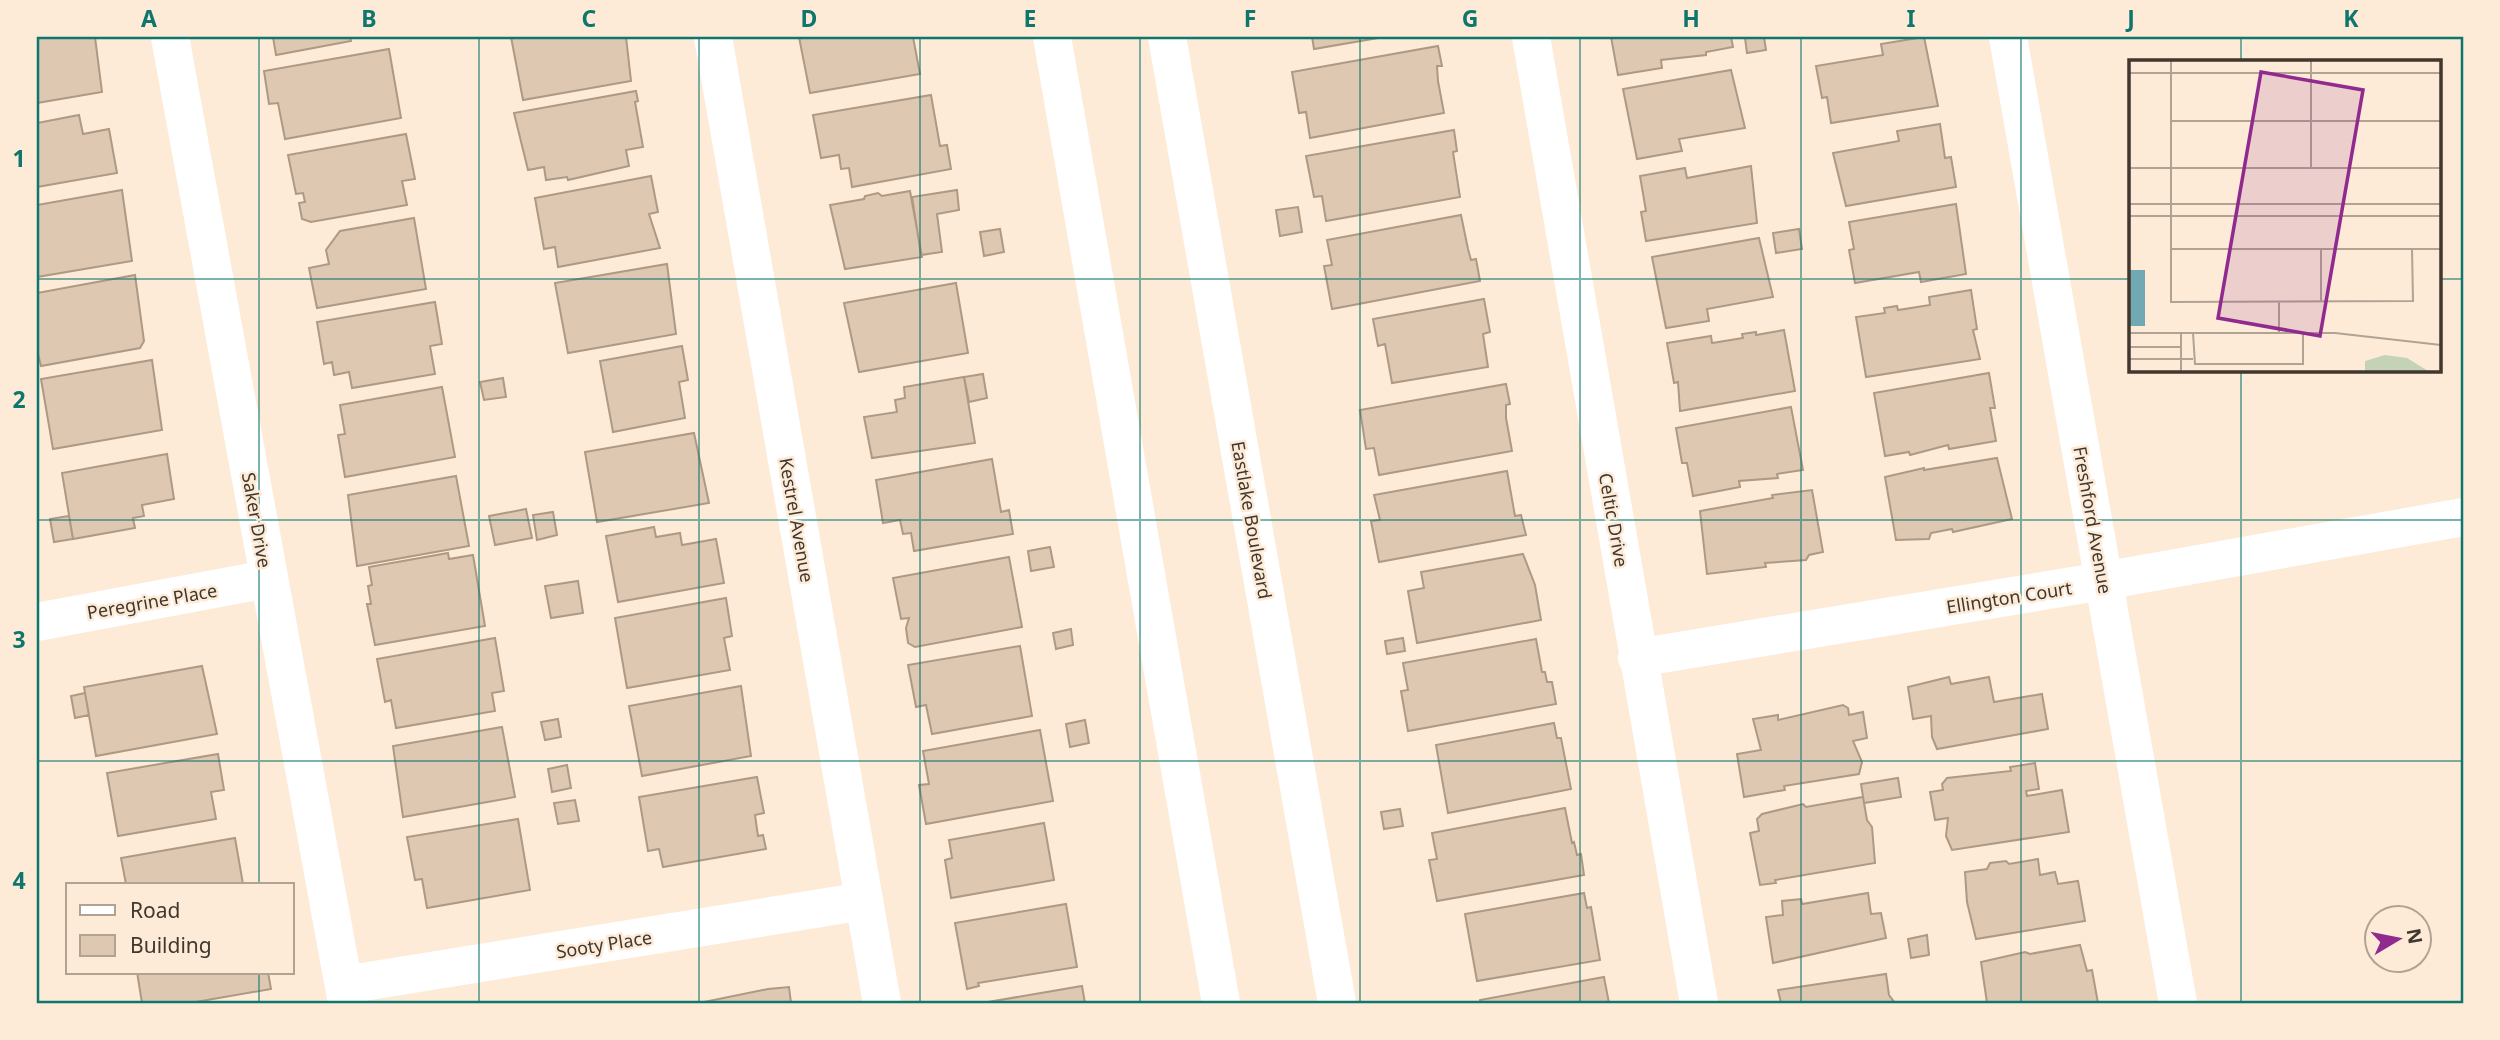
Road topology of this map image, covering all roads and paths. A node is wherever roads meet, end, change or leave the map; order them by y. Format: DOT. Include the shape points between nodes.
graph roads {
  1 [pos="170,37"];
  2 [pos="713,37"];
  3 [pos="1052,37"];
  4 [pos="1167,37"];
  5 [pos="1531,37"];
  6 [pos="2008,37"];
  7 [pos="2463,517"];
  8 [pos="267,579"];
  9 [pos="2103,581"];
  10 [pos="37,622"];
  11 [pos="1637,658"];
  12 [pos="864,901"];
  13 [pos="346,994"];
  14 [pos="882,1003"];
  15 [pos="1221,1003"];
  16 [pos="1337,1003"];
  17 [pos="1699,1003"];
  18 [pos="2178,1003"];
  1 -- 8 [label="street, Saker Drive"];
  2 -- 12 [label="street, Kestrel Avenue"];
  3 -- 15 [label="street"];
  4 -- 16 [label="street, Eastlake Boulevard"];
  5 -- 11 [label="street, Celtic Drive"];
  6 -- 9 [label="street, Freshford Avenue"];
  7 -- 9 [label="street, Ellington Court"];
  8 -- 10 [label="street, Peregrine Place"];
  8 -- 13 [label="street, Saker Drive"];
  9 -- 11 [label="street, Ellington Court"];
  9 -- 18 [label="street, Freshford Avenue"];
  11 -- 17 [label="street, Celtic Drive"];
  12 -- 13 [label="street, Sooty Place"];
  12 -- 14 [label="street, Kestrel Avenue"];
}
